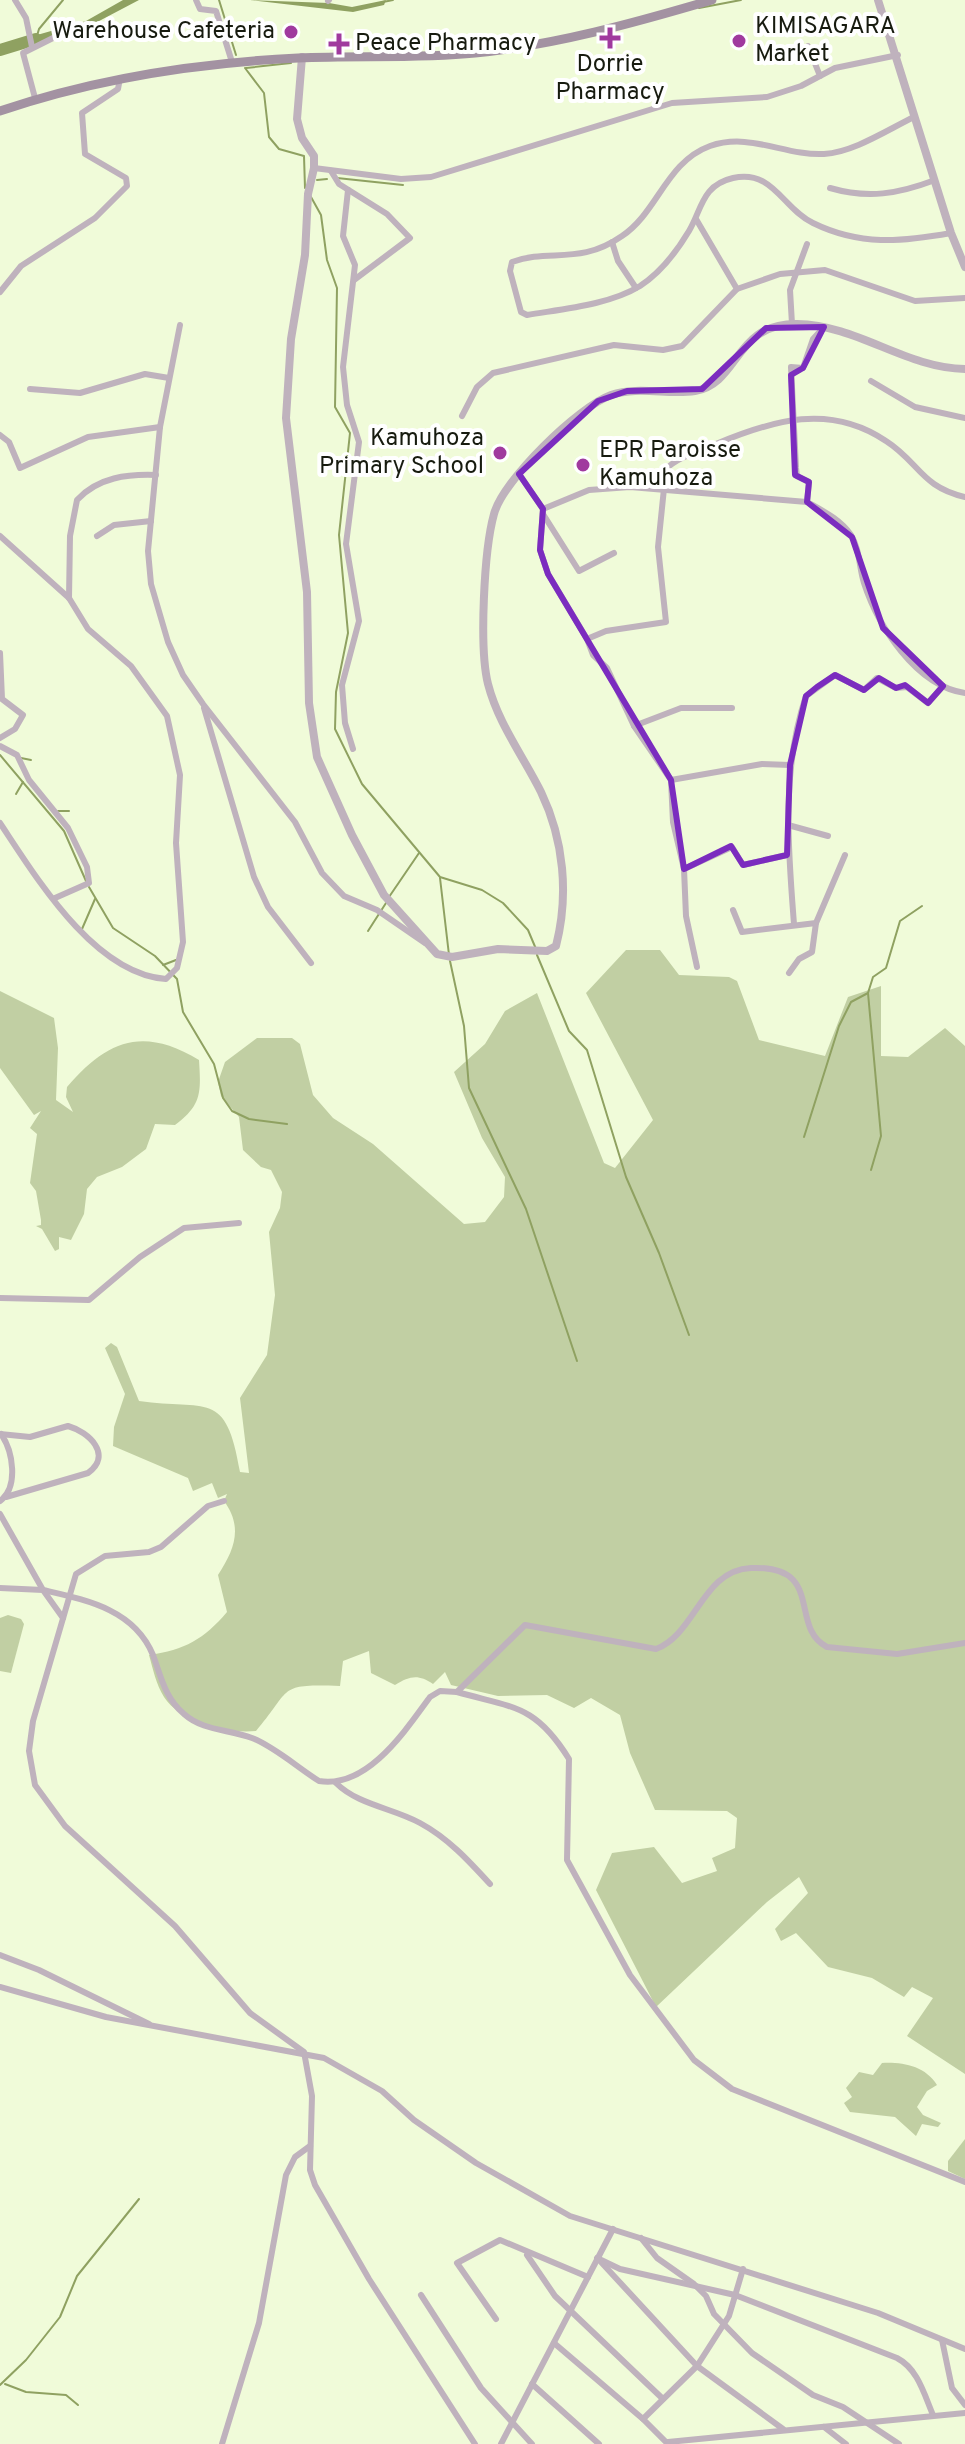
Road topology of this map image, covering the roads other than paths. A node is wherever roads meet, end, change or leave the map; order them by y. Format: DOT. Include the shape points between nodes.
graph roads {
  1 [pos="15,0"];
  2 [pos="196,0"];
  3 [pos="712,0"];
  4 [pos="878,0"];
  5 [pos="55,37"];
  6 [pos="31,45"];
  7 [pos="808,46"];
  8 [pos="898,55"];
  9 [pos="302,57"];
  10 [pos="232,62"];
  11 [pos="820,76"];
  12 [pos="120,78"];
  13 [pos="35,98"];
  14 [pos="0,111"];
  15 [pos="914,117"];
  16 [pos="331,171"];
  17 [pos="935,180"];
  18 [pos="311,181"];
  19 [pos="830,188"];
  20 [pos="348,190"];
  21 [pos="696,219"];
  22 [pos="951,233"];
  23 [pos="612,242"];
  24 [pos="807,244"];
  25 [pos="965,267"];
  26 [pos="793,273"];
  27 [pos="354,280"];
  28 [pos="636,288"];
  29 [pos="737,289"];
  30 [pos="0,292"];
  31 [pos="965,298"];
  32 [pos="792,324"];
  33 [pos="180,325"];
  34 [pos="824,327"];
  35 [pos="965,369"];
  36 [pos="169,378"];
  37 [pos="871,381"];
  38 [pos="30,389"];
  39 [pos="462,416"];
  40 [pos="793,418"];
  41 [pos="965,418"];
  42 [pos="160,427"];
  43 [pos="0,435"];
  44 [pos="519,474"];
  45 [pos="156,475"];
  46 [pos="663,488"];
  47 [pos="965,497"];
  48 [pos="807,502"];
  49 [pos="543,511"];
  50 [pos="151,521"];
  51 [pos="0,536"];
  52 [pos="97,536"];
  53 [pos="614,553"];
  54 [pos="69,598"];
  55 [pos="587,639"];
  56 [pos="0,653"];
  57 [pos="943,686"];
  58 [pos="965,693"];
  59 [pos="203,704"];
  60 [pos="732,708"];
  61 [pos="634,726"];
  62 [pos="0,738"];
  63 [pos="0,746"];
  64 [pos="353,749"];
  65 [pos="790,765"];
  66 [pos="671,780"];
  67 [pos="0,823"];
  68 [pos="788,825"];
  69 [pos="828,836"];
  70 [pos="787,855"];
  71 [pos="845,855"];
  72 [pos="684,869"];
  73 [pos="55,898"];
  74 [pos="733,910"];
  75 [pos="816,923"];
  76 [pos="794,924"];
  77 [pos="427,944"];
  78 [pos="311,963"];
  79 [pos="697,967"];
  80 [pos="789,973"];
  81 [pos="239,1223"];
  82 [pos="0,1298"];
  83 [pos="1,1434"];
  84 [pos="3,1499"];
  85 [pos="224,1501"];
  86 [pos="0,1514"];
  87 [pos="0,1588"];
  88 [pos="43,1590"];
  89 [pos="69,1596"];
  90 [pos="63,1618"];
  91 [pos="965,1643"];
  92 [pos="457,1692"];
  93 [pos="336,1783"];
  94 [pos="490,1884"];
  95 [pos="0,1955"];
  96 [pos="0,1987"];
  97 [pos="152,2026"];
  98 [pos="304,2052"];
  99 [pos="310,2146"];
  100 [pos="965,2182"];
  101 [pos="613,2229"];
  102 [pos="640,2236"];
  103 [pos="527,2255"];
  104 [pos="597,2258"];
  105 [pos="743,2269"];
  106 [pos="588,2277"];
  107 [pos="694,2284"];
  108 [pos="421,2295"];
  109 [pos="735,2295"];
  110 [pos="571,2309"];
  111 [pos="496,2319"];
  112 [pos="723,2324"];
  113 [pos="942,2340"];
  114 [pos="554,2343"];
  115 [pos="965,2349"];
  116 [pos="697,2366"];
  117 [pos="532,2384"];
  118 [pos="663,2399"];
  119 [pos="965,2405"];
  120 [pos="965,2413"];
  121 [pos="933,2415"];
  122 [pos="643,2419"];
  123 [pos="865,2422"];
  124 [pos="511,2425"];
  125 [pos="823,2426"];
  126 [pos="783,2429"];
  127 [pos="747,2436"];
  128 [pos="669,2443"];
  129 [pos="222,2444"];
  130 [pos="475,2444"];
  131 [pos="501,2444"];
  132 [pos="532,2444"];
  133 [pos="599,2444"];
  134 [pos="756,2444"];
  135 [pos="846,2444"];
  136 [pos="899,2444"];
  1 -- 6 [label="street" via="26,18"];
  2 -- 10 [label="street" via="200,9 216,11"];
  3 -- 9 [label="main road" via="500,50 403,58"];
  4 -- 8 [label="street"];
  5 -- 6 [label="street"];
  6 -- 13 [label="street" via="23,55"];
  7 -- 11 [label="street"];
  8 -- 11 [label="street" via="858,61"];
  8 -- 15 [label="street"];
  9 -- 10 [label="main road"];
  9 -- 18 [label="street" via="297,119 314,156"];
  10 -- 12 [label="main road"];
  11 -- 16 [label="street" via="767,97 672,103 416,180"];
  12 -- 13 [label="main road"];
  12 -- 30 [label="street" via="118,89 82,113 82,144 85,154 126,178 127,186 95,218 21,266"];
  13 -- 14 [label="main road"];
  15 -- 17 [label="street"];
  15 -- 23 [label="street" via="836,152 742,141 703,149 682,162 634,226"];
  16 -- 18 [label="street"];
  16 -- 20 [label="street"];
  17 -- 19 [label="street" via="884,195"];
  17 -- 22 [label="street"];
  18 -- 77 [label="street" via="286,418 307,592 311,728 331,792 387,899"];
  20 -- 27 [label="street" via="342,226 354,257"];
  20 -- 27 [label="street" via="387,214 410,238"];
  21 -- 22 [label="street" via="709,190 730,178 747,176 769,183 809,222 850,237 889,243"];
  21 -- 28 [label="street" via="675,252"];
  21 -- 29 [label="street"];
  22 -- 25 [label="street"];
  23 -- 28 [label="street" via="621,268"];
  23 -- 28 [label="street" via="578,256 512,262 521,312 606,299"];
  24 -- 26 [label="street"];
  26 -- 29 [label="street"];
  26 -- 31 [label="street" via="825,270 915,301"];
  26 -- 32 [label="street"];
  27 -- 64 [label="street" via="343,352 347,405 359,442 346,544 359,621 342,685"];
  29 -- 39 [label="street" via="682,346 663,350 614,345 507,367 481,382"];
  32 -- 34 [label="street"];
  32 -- 44 [label="street" via="757,334 702,389 627,391 598,401"];
  33 -- 36 [label="street"];
  34 -- 35 [label="street" via="858,335 915,361"];
  34 -- 40 [label="street" via="813,339 803,368 791,365"];
  36 -- 38 [label="street" via="145,374 80,393"];
  36 -- 42 [label="street"];
  37 -- 41 [label="street" via="915,407"];
  40 -- 46 [label="street" via="746,431 669,465"];
  40 -- 47 [label="street" via="840,421 869,431 889,442 936,488"];
  40 -- 48 [label="street" via="797,476 809,482"];
  42 -- 43 [label="street" via="88,437 20,468 9,442"];
  42 -- 45 [label="street"];
  44 -- 49 [label="street"];
  44 -- 77 [label="street" via="493,515 483,654 495,703 555,824 561,926 556,946 547,951 498,949 449,957"];
  45 -- 50 [label="street"];
  45 -- 54 [label="street" via="119,476 77,500 70,536"];
  46 -- 48 [label="street"];
  46 -- 49 [label="street" via="589,490"];
  46 -- 55 [label="street" via="658,547 666,622"];
  48 -- 57 [label="street" via="852,537 883,628 910,660"];
  49 -- 53 [label="street" via="579,571"];
  49 -- 55 [label="street" via="543,560"];
  50 -- 52 [label="street" via="114,525"];
  50 -- 59 [label="street" via="149,570 159,616 183,675"];
  51 -- 54 [label="street"];
  54 -- 73 [label="street" via="88,629 131,666 167,716 181,780 176,843 183,942 172,976 139,974 112,959 85,937"];
  55 -- 61 [label="street"];
  56 -- 62 [label="street" via="2,699 23,715 15,729"];
  57 -- 58 [label="street"];
  57 -- 65 [label="street" via="928,703 907,687 896,688 877,678 864,690 835,675 806,696"];
  59 -- 77 [label="street" via="295,822 322,873 344,896"];
  59 -- 78 [label="street" via="254,877 268,907"];
  60 -- 61 [label="street" via="681,708"];
  61 -- 66 [label="street"];
  63 -- 73 [label="street" via="17,755 29,780 68,828 87,867 89,883"];
  65 -- 66 [label="street" via="762,764"];
  65 -- 68 [label="street"];
  66 -- 72 [label="street"];
  67 -- 73 [label="street"];
  68 -- 69 [label="street"];
  68 -- 70 [label="street"];
  70 -- 72 [label="street" via="741,865 732,847"];
  70 -- 76 [label="street"];
  71 -- 75 [label="street"];
  72 -- 79 [label="street" via="686,916"];
  74 -- 76 [label="street" via="742,932"];
  75 -- 76 [label="street"];
  75 -- 80 [label="street" via="812,952"];
  81 -- 82 [label="street" via="184,1228 89,1300"];
  83 -- 84 [label="street" via="11,1457 12,1483"];
  83 -- 84 [label="street" via="30,1437 68,1426 89,1436 99,1456 88,1473"];
  85 -- 89 [label="street" via="208,1506 161,1547 98,1559 76,1574"];
  86 -- 88 [label="street"];
  87 -- 88 [label="street"];
  88 -- 89 [label="street"];
  88 -- 90 [label="street"];
  89 -- 90 [label="street"];
  89 -- 93 [label="street" via="103,1605 142,1636 164,1688 186,1716 209,1729 256,1740 319,1781"];
  90 -- 98 [label="street" via="29,1751 44,1802 175,1926 250,2013"];
  91 -- 92 [label="street" via="897,1654 827,1647 812,1631 796,1580 754,1567 731,1572 718,1582 665,1645 649,1648 525,1625"];
  92 -- 93 [label="street" via="436,1693 374,1762"];
  92 -- 100 [label="street" via="519,1707 565,1752 567,1860 630,1975 694,2060 732,2089"];
  93 -- 94 [label="street" via="352,1796 421,1823 461,1852"];
  95 -- 97 [label="street"];
  96 -- 97 [label="street"];
  97 -- 98 [label="street"];
  98 -- 99 [label="street" via="312,2096"];
  98 -- 101 [label="street" via="382,2091 476,2163 570,2216"];
  99 -- 129 [label="street" via="295,2157 286,2175 259,2323"];
  99 -- 130 [label="street" via="310,2170 329,2211"];
  101 -- 102 [label="street"];
  101 -- 104 [label="street"];
  102 -- 105 [label="street"];
  102 -- 107 [label="street" via="657,2258"];
  103 -- 106 [label="street"];
  103 -- 110 [label="street" via="555,2296"];
  103 -- 111 [label="street" via="500,2240 457,2263"];
  104 -- 106 [label="street"];
  104 -- 107 [label="street" via="620,2269"];
  104 -- 116 [label="street"];
  105 -- 109 [label="street"];
  105 -- 113 [label="street"];
  106 -- 110 [label="street"];
  107 -- 109 [label="street"];
  107 -- 112 [label="street"];
  108 -- 124 [label="street"];
  109 -- 112 [label="street"];
  109 -- 121 [label="street" via="907,2364"];
  110 -- 114 [label="street"];
  110 -- 118 [label="street"];
  112 -- 116 [label="street"];
  112 -- 123 [label="street" via="763,2361"];
  113 -- 115 [label="street"];
  113 -- 119 [label="street" via="952,2388"];
  114 -- 117 [label="street"];
  114 -- 122 [label="street"];
  116 -- 118 [label="street"];
  116 -- 126 [label="street"];
  117 -- 124 [label="street"];
  117 -- 133 [label="street"];
  118 -- 122 [label="street"];
  120 -- 121 [label="street"];
  121 -- 123 [label="street"];
  122 -- 128 [label="street"];
  123 -- 125 [label="street"];
  123 -- 136 [label="street"];
  124 -- 131 [label="street"];
  124 -- 132 [label="street"];
  125 -- 126 [label="street"];
  125 -- 135 [label="street"];
  126 -- 127 [label="street"];
  127 -- 128 [label="street"];
  127 -- 134 [label="street"];
}
